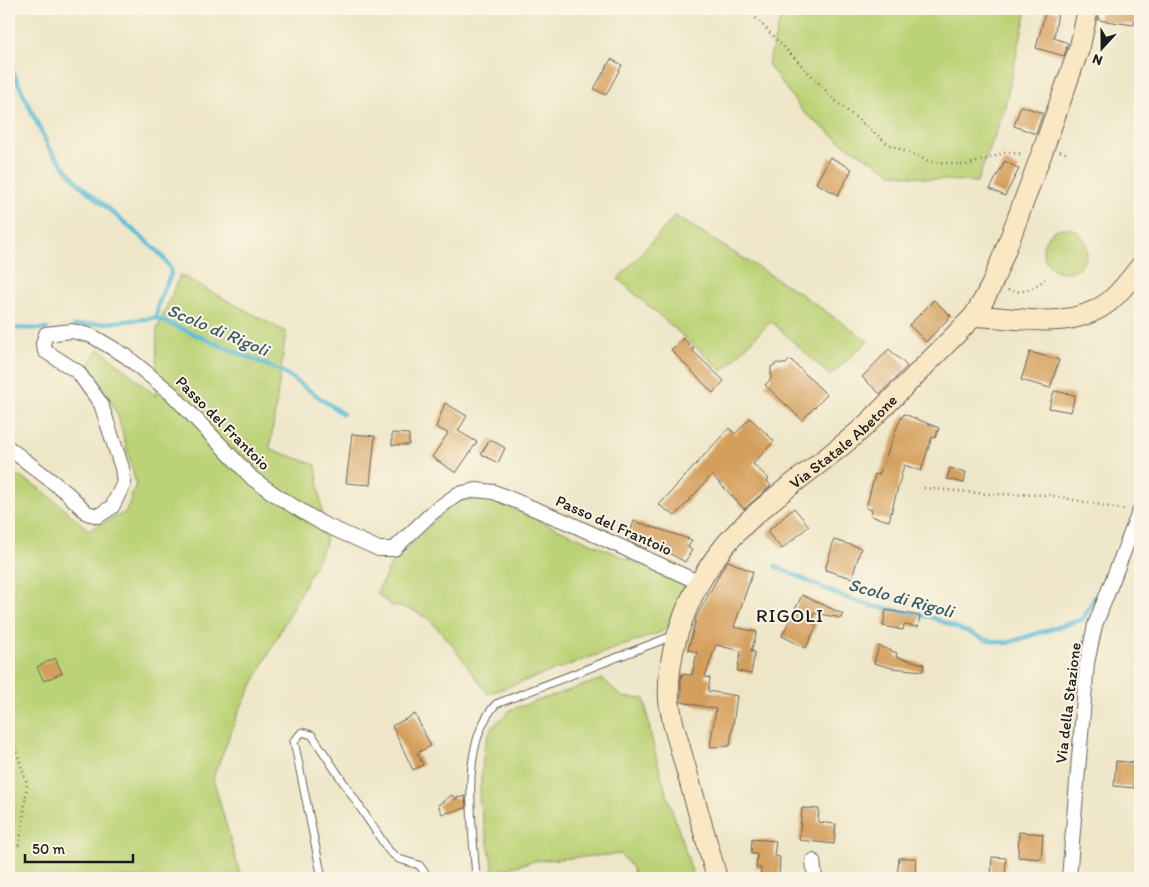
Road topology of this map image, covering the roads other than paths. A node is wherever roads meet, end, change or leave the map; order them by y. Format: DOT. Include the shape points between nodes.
graph roads {
  1 [pos="1088,9"];
  2 [pos="1140,267"];
  3 [pos="974,316"];
  4 [pos="9,448"];
  5 [pos="1140,511"];
  6 [pos="700,584"];
  7 [pos="678,633"];
  8 [pos="813,861"];
  9 [pos="322,878"];
  10 [pos="428,878"];
  11 [pos="476,878"];
  12 [pos="717,878"];
  13 [pos="815,878"];
  14 [pos="1069,878"];
  1 -- 3 [label="main road, Via Statale Abetone" via="1080,46 1039,160 992,284"];
  2 -- 3 [label="main road" via="1108,303 1077,318 1045,320"];
  3 -- 6 [label="main road, Via Statale Abetone" via="865,426 738,532"];
  4 -- 6 [label="street, Passo del Frantoio" via="67,493 87,513 98,516 112,507 124,483 101,404 78,372 45,351 43,344 46,334 72,331 92,336 126,356 172,394 253,479 323,524 380,548 394,549 433,512 458,494 476,490 494,492"];
  5 -- 14 [label="street, Via della Stazione" via="1096,625 1088,663"];
  6 -- 7 [label="main road, Via Statale Abetone"];
  7 -- 11 [label="lane" via="496,704 489,712 473,753 471,784"];
  7 -- 12 [label="main road, Via Statale Abetone" via="669,701"];
  8 -- 13 [label="street"];
  9 -- 10 [label="lane" via="294,741 302,732 312,735 389,850 399,859 419,865"];
}
